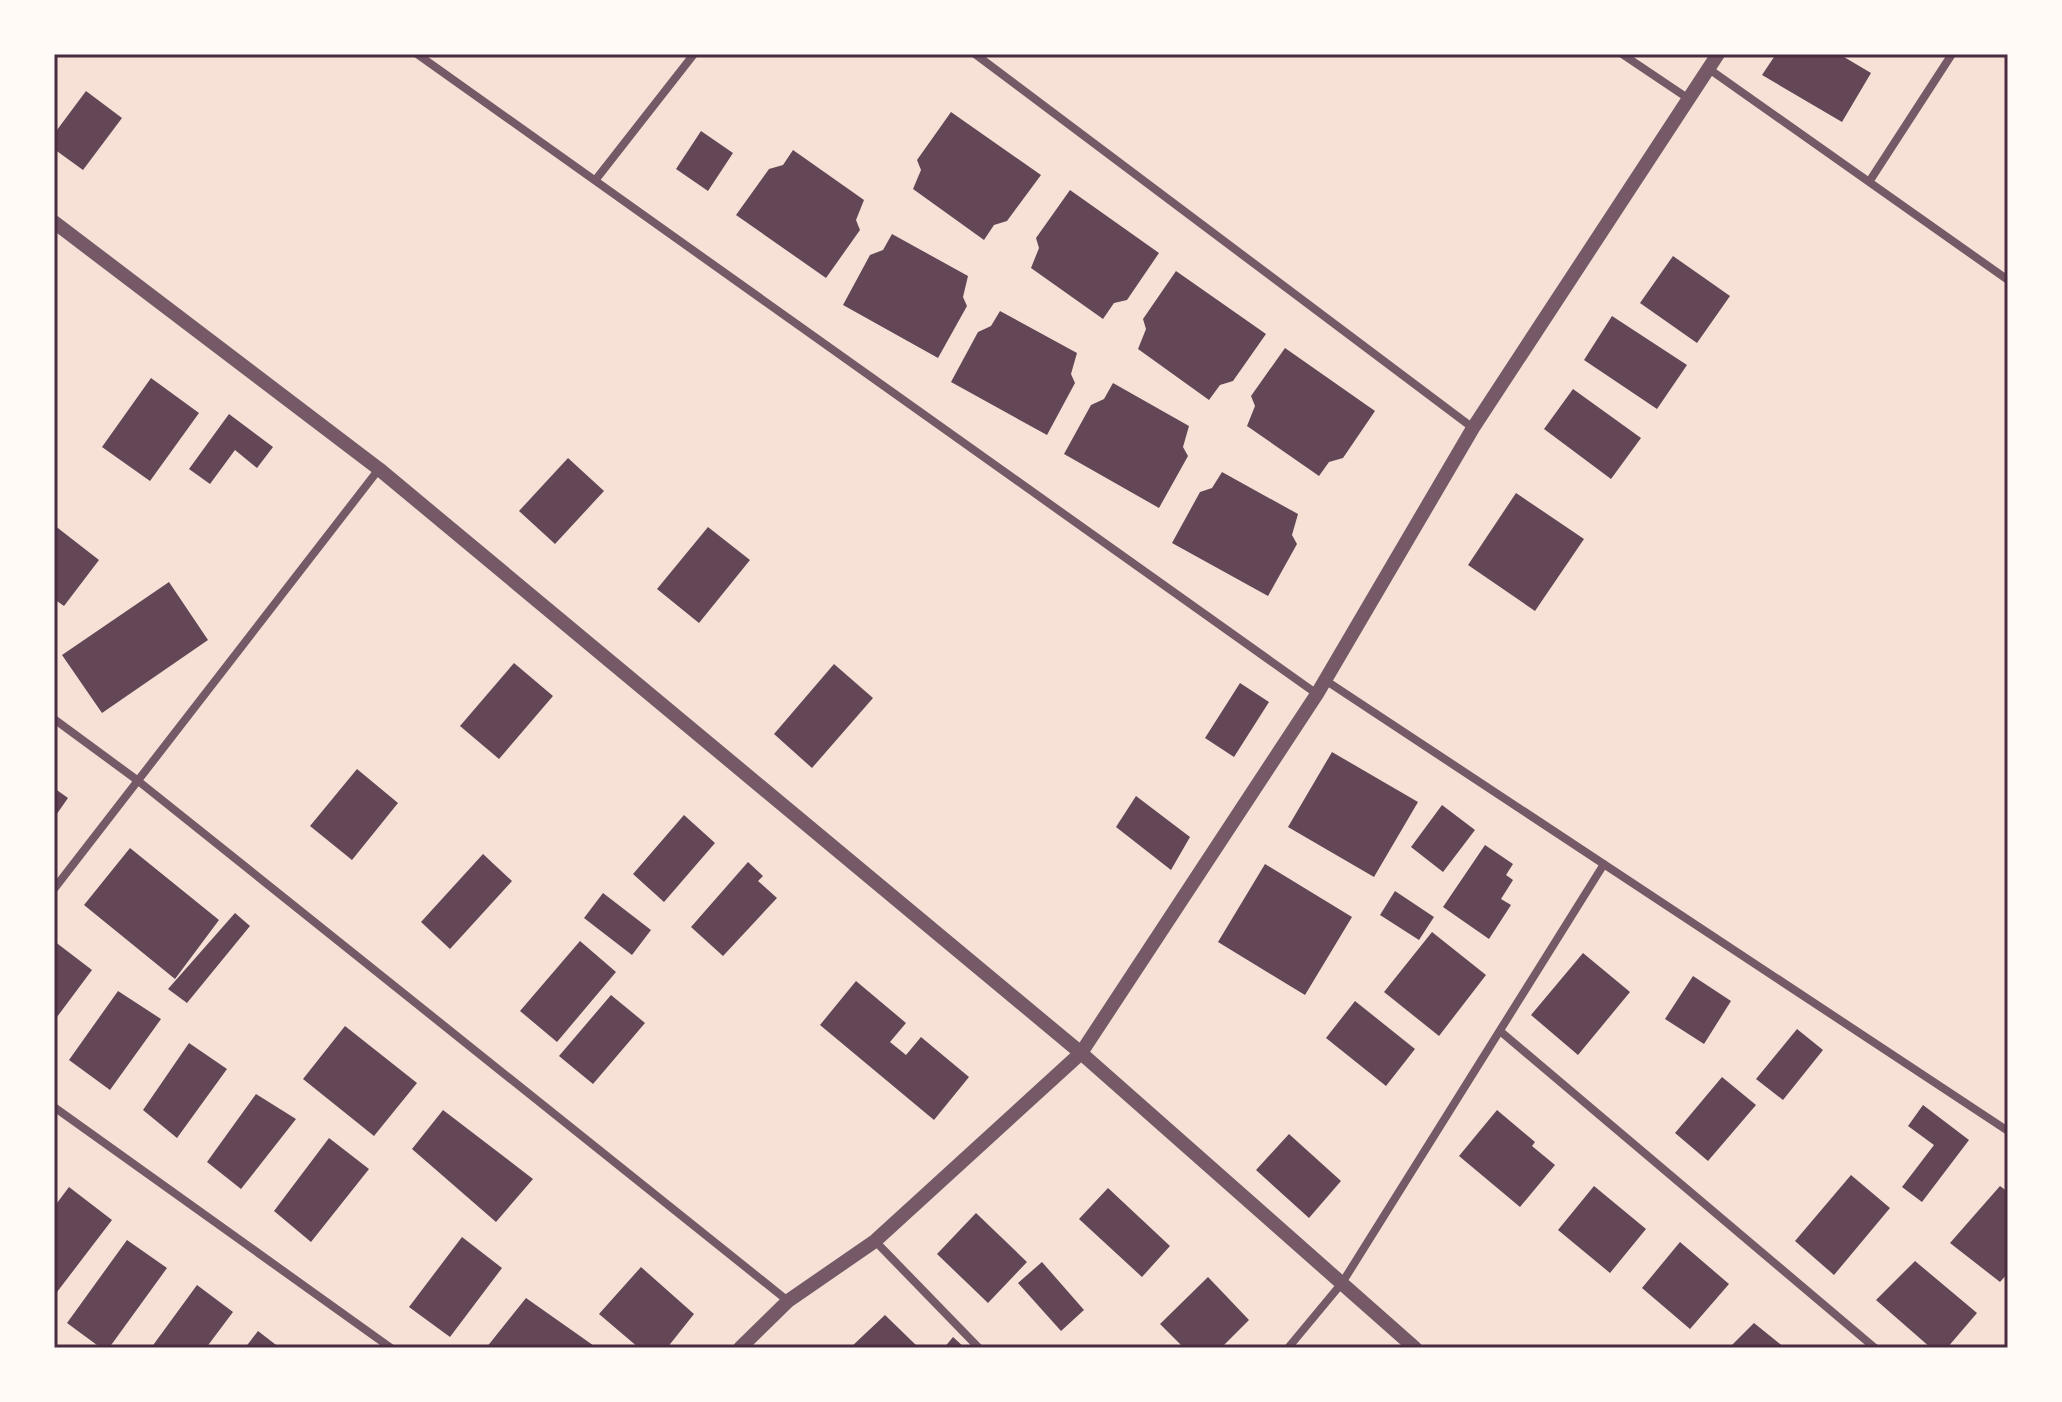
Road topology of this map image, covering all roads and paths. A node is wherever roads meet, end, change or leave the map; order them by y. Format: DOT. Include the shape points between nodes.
graph roads {
  1 [pos="417,54"];
  2 [pos="694,54"];
  3 [pos="975,54"];
  4 [pos="1622,54"];
  5 [pos="1718,54"];
  6 [pos="1952,54"];
  7 [pos="1709,69"];
  8 [pos="1689,99"];
  9 [pos="597,178"];
  10 [pos="1869,182"];
  11 [pos="54,222"];
  12 [pos="2008,280"];
  13 [pos="1473,428"];
  14 [pos="379,469"];
  15 [pos="1325,680"];
  16 [pos="1317,694"];
  17 [pos="54,719"];
  18 [pos="137,780"];
  19 [pos="1604,864"];
  20 [pos="54,889"];
  21 [pos="1500,1031"];
  22 [pos="1081,1053"];
  23 [pos="54,1107"];
  24 [pos="2008,1131"];
  25 [pos="875,1241"];
  26 [pos="1342,1283"];
  27 [pos="788,1301"];
  28 [pos="391,1348"];
  29 [pos="740,1348"];
  30 [pos="979,1348"];
  31 [pos="1288,1348"];
  32 [pos="1415,1348"];
  33 [pos="1875,1348"];
  1 -- 9 [label="street"];
  2 -- 9 [label="street"];
  3 -- 13 [label="street"];
  4 -- 8 [label="street"];
  5 -- 7 [label="street"];
  6 -- 10 [label="street"];
  7 -- 8 [label="street"];
  7 -- 10 [label="street"];
  8 -- 13 [label="street"];
  9 -- 16 [label="street"];
  10 -- 12 [label="street"];
  11 -- 14 [label="street"];
  13 -- 15 [label="street"];
  14 -- 18 [label="street"];
  14 -- 22 [label="street"];
  15 -- 16 [label="street"];
  15 -- 19 [label="street"];
  16 -- 22 [label="street"];
  17 -- 18 [label="street"];
  18 -- 20 [label="street"];
  18 -- 27 [label="street"];
  19 -- 21 [label="street"];
  19 -- 24 [label="street"];
  21 -- 26 [label="street"];
  21 -- 33 [label="street"];
  22 -- 25 [label="street"];
  22 -- 26 [label="street"];
  23 -- 28 [label="street"];
  25 -- 27 [label="street"];
  25 -- 30 [label="street"];
  26 -- 31 [label="street"];
  26 -- 32 [label="street"];
  27 -- 29 [label="street"];
}
